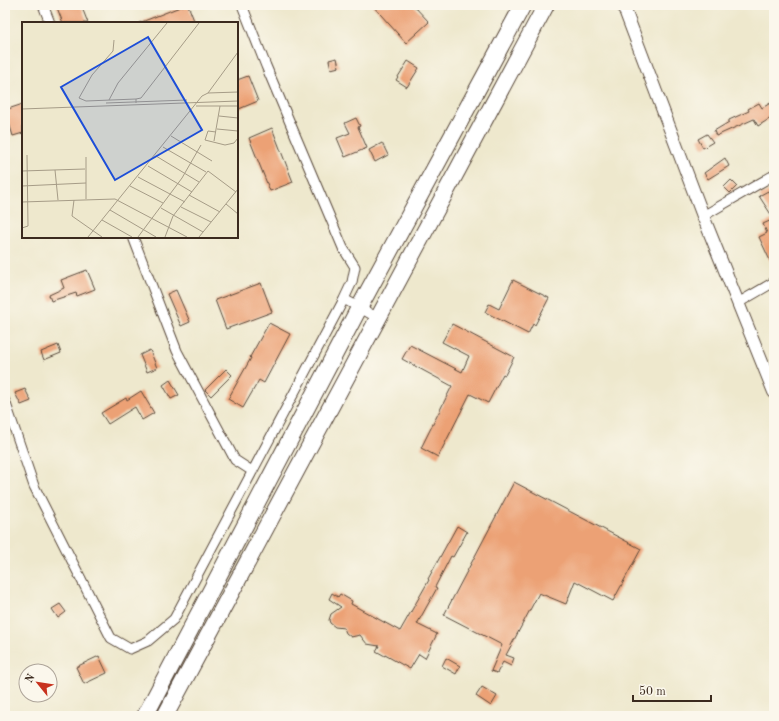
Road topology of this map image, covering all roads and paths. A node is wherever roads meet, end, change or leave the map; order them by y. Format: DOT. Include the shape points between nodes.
graph roads {
  1 [pos="43,5"];
  2 [pos="242,5"];
  3 [pos="523,5"];
  4 [pos="546,5"];
  5 [pos="623,5"];
  6 [pos="50,22"];
  7 [pos="774,175"];
  8 [pos="703,216"];
  9 [pos="133,238"];
  10 [pos="774,282"];
  11 [pos="344,300"];
  12 [pos="738,303"];
  13 [pos="359,308"];
  14 [pos="378,318"];
  15 [pos="771,378"];
  16 [pos="774,392"];
  17 [pos="5,401"];
  18 [pos="252,471"];
  19 [pos="145,716"];
  20 [pos="165,716"];
  1 -- 6 [label="street"];
  2 -- 11 [label="street" via="343,248 355,266 352,282"];
  3 -- 13 [label="highway"];
  4 -- 14 [label="highway"];
  5 -- 8 [label="street"];
  7 -- 8 [label="street"];
  8 -- 12 [label="street"];
  9 -- 18 [label="street" via="177,351 235,460"];
  10 -- 12 [label="street"];
  11 -- 13 [label="street"];
  11 -- 18 [label="street"];
  12 -- 15 [label="street"];
  13 -- 14 [label="street"];
  13 -- 19 [label="highway"];
  14 -- 20 [label="highway"];
  15 -- 16 [label="street"];
  17 -- 18 [label="street" via="34,486 111,638 130,649 148,641 174,619"];
}
